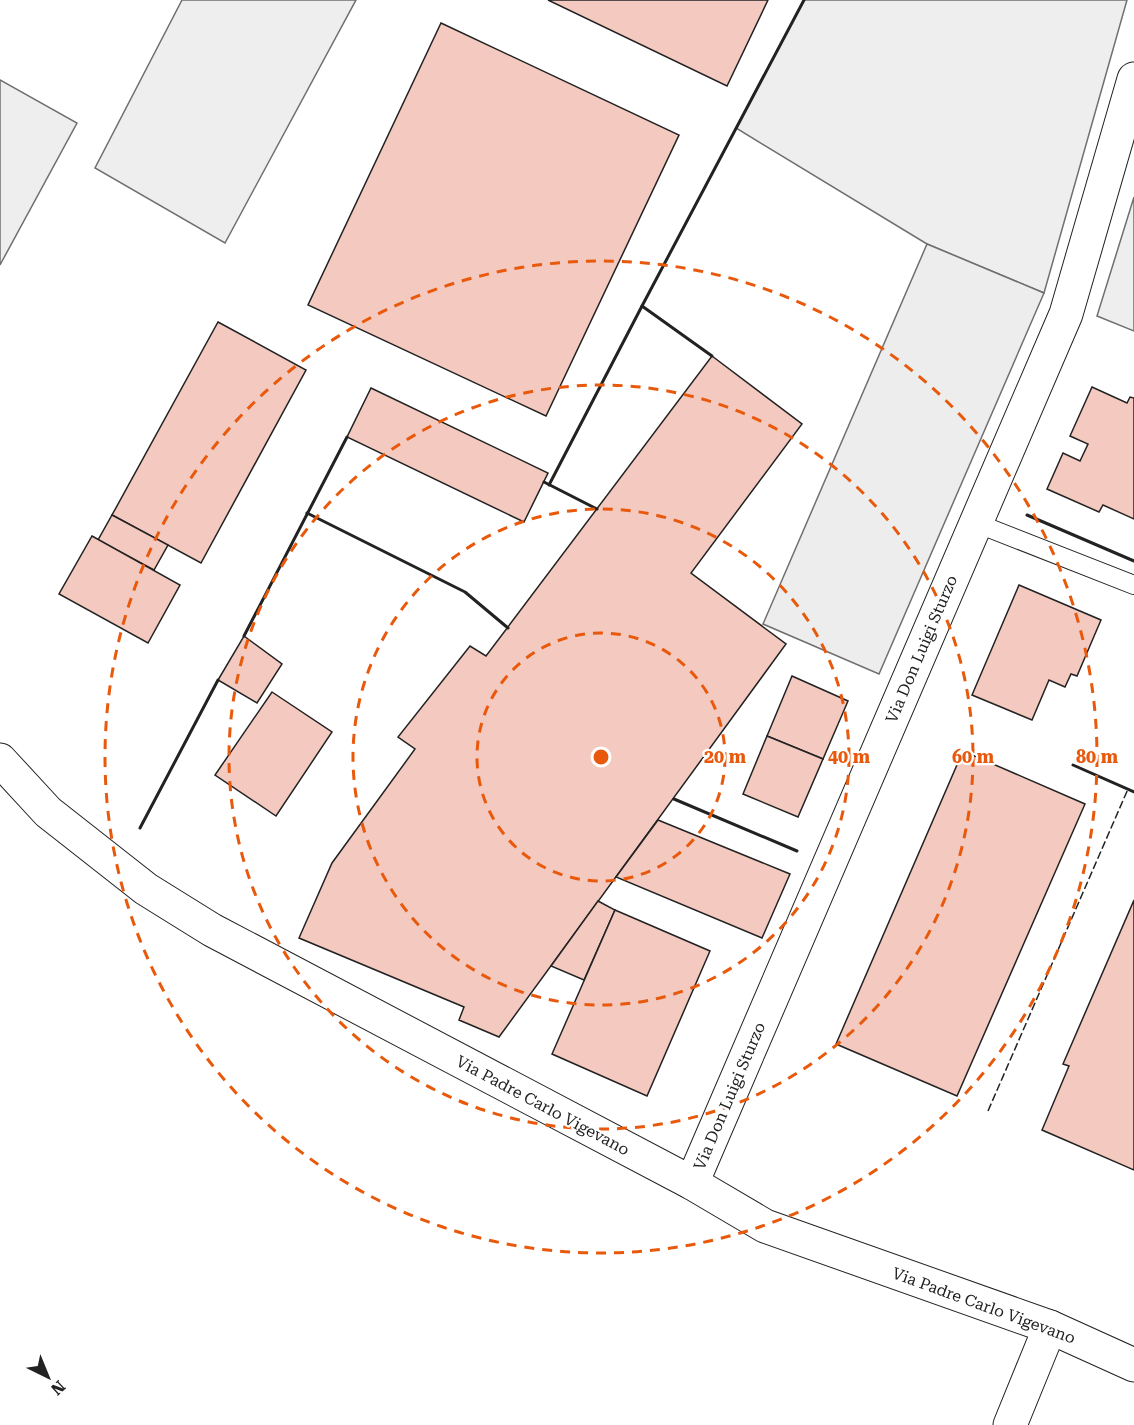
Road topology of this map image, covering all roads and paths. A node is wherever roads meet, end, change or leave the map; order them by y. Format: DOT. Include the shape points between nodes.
graph roads {
  1 [pos="1134,80"];
  2 [pos="975,523"];
  3 [pos="1134,585"];
  4 [pos="0,760"];
  5 [pos="692,1183"];
  6 [pos="1050,1327"];
  7 [pos="1134,1365"];
  8 [pos="1010,1425"];
  1 -- 2 [label="street, Via Don Luigi Sturzo" via="1066,314"];
  2 -- 3 [label="lane"];
  2 -- 5 [label="street, Via Don Luigi Sturzo"];
  4 -- 5 [label="street, Via Padre Carlo Vigevano" via="48,812 146,889 212,930"];
  5 -- 6 [label="street, Via Padre Carlo Vigevano" via="765,1226"];
  6 -- 7 [label="street, Via Padre Carlo Vigevano"];
  6 -- 8 [label="street"];
}
